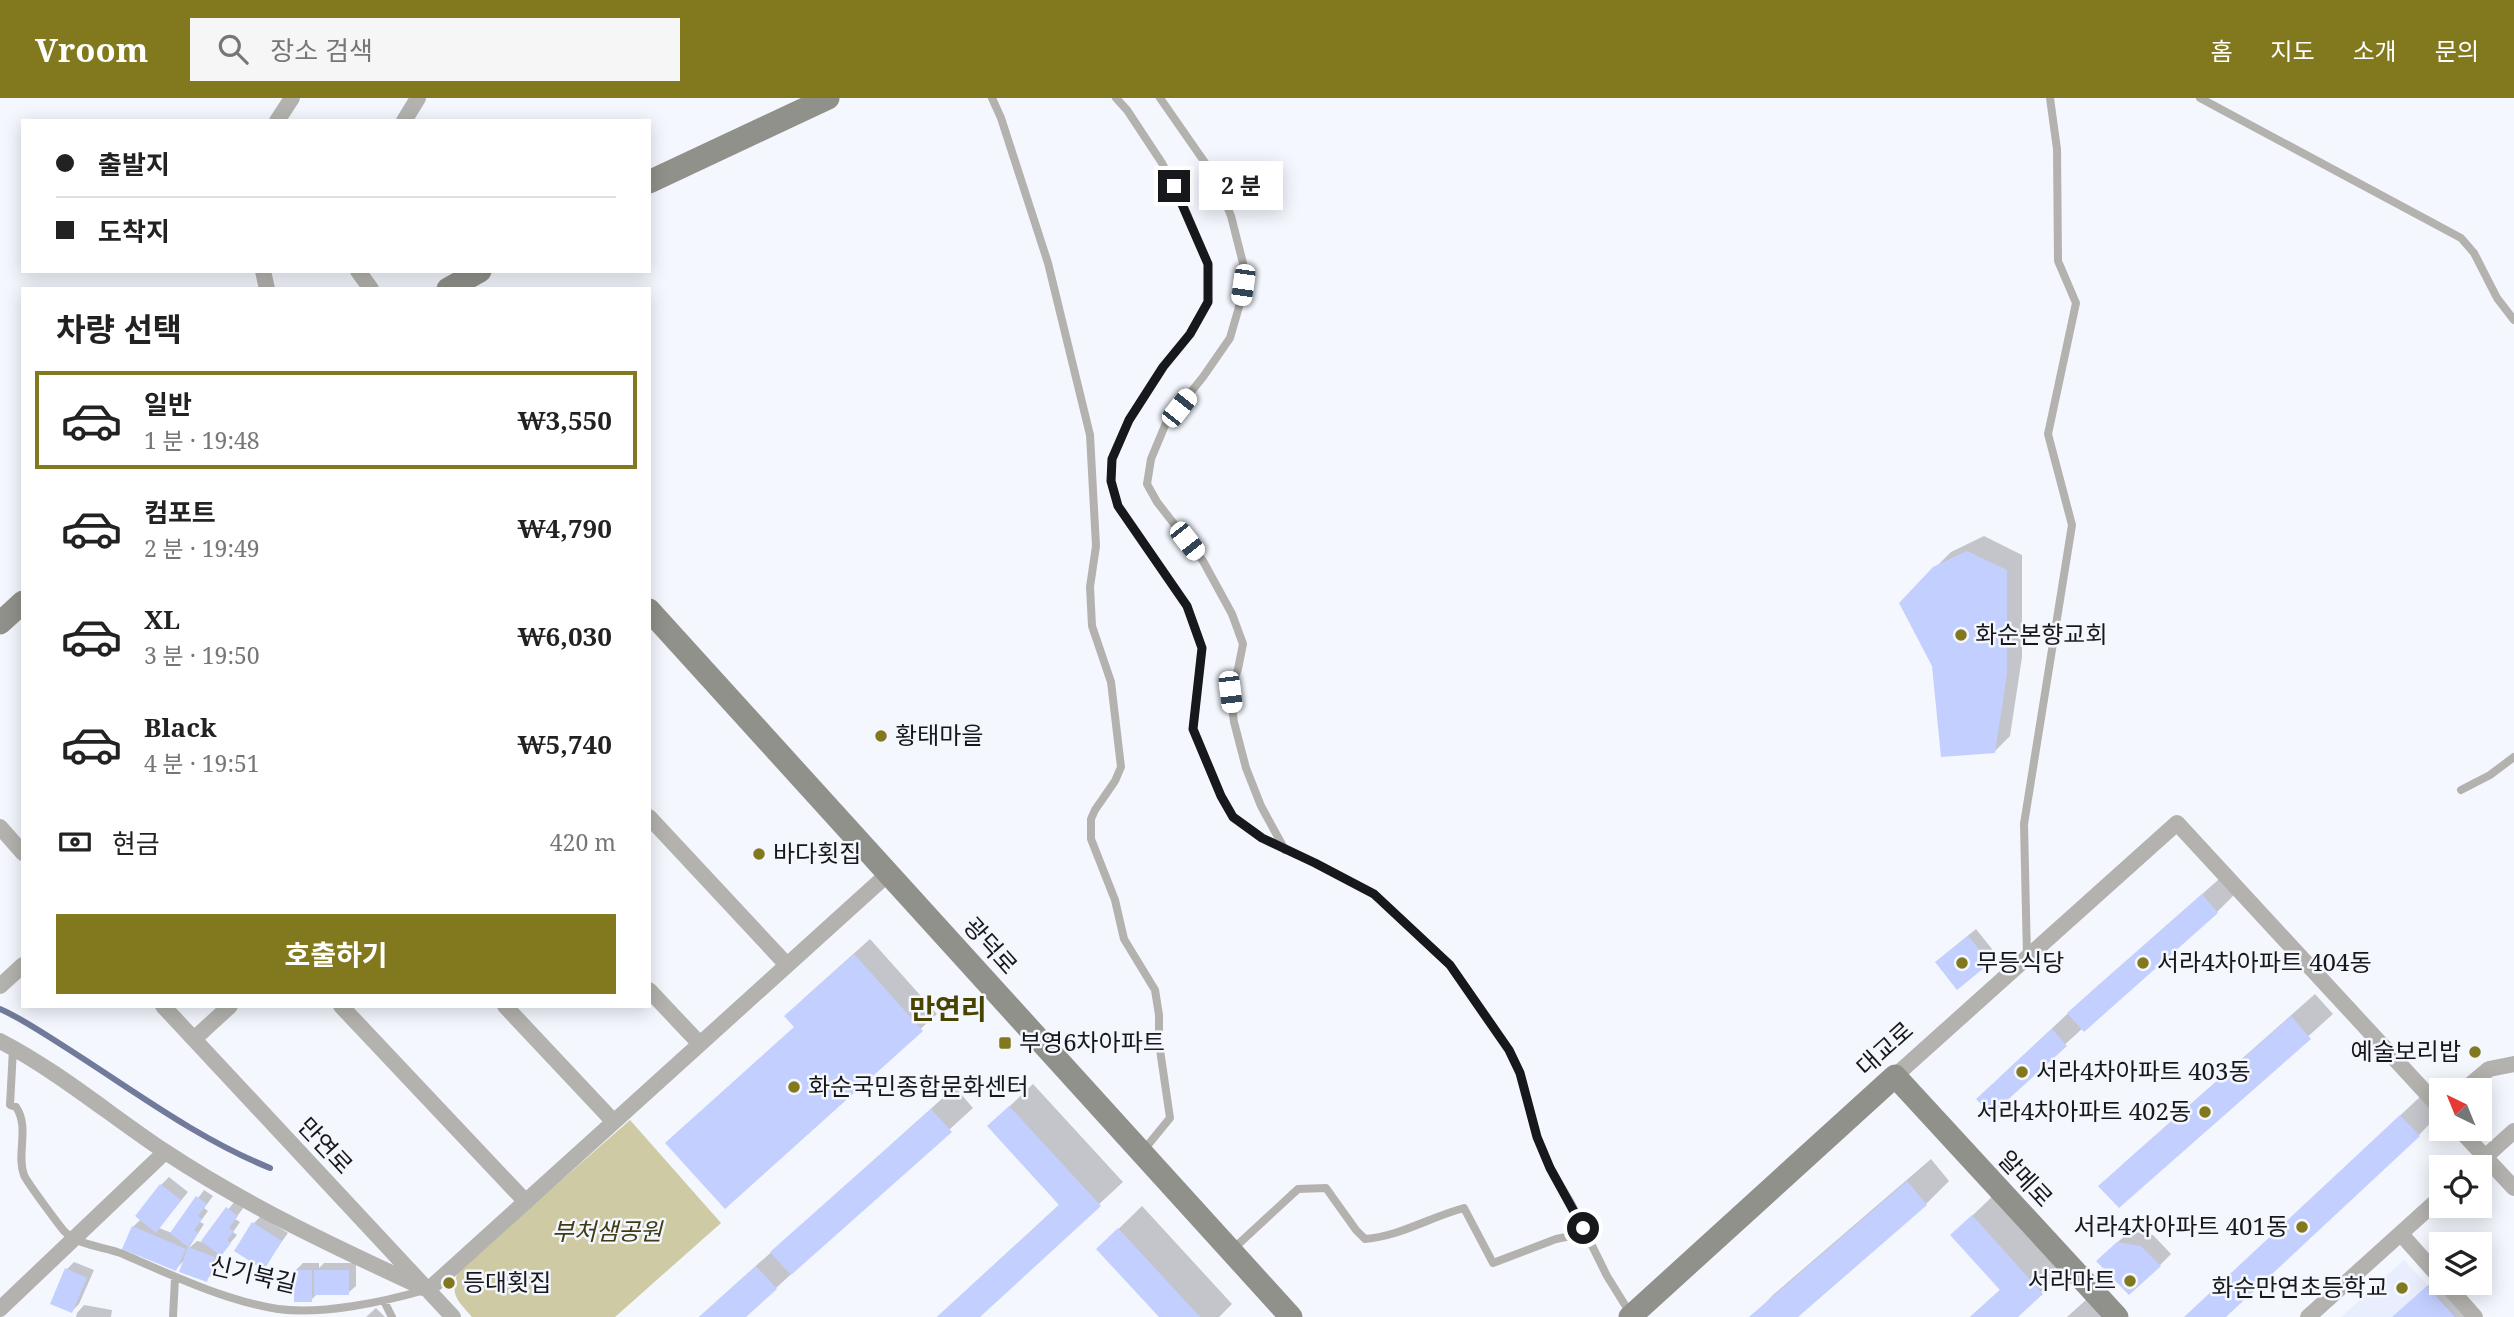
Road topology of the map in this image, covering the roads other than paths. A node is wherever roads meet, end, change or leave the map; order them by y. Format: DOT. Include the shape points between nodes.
graph roads {
  1 [pos="292,98"];
  2 [pos="418,98"];
  3 [pos="828,98"];
  4 [pos="992,98"];
  5 [pos="1115,98"];
  6 [pos="1160,98"];
  7 [pos="2050,98"];
  8 [pos="2200,98"];
  9 [pos="278,119"];
  10 [pos="405,119"];
  11 [pos="651,181"];
  12 [pos="476,273"];
  13 [pos="452,287"];
  14 [pos="2514,320"];
  15 [pos="21,604"];
  16 [pos="652,617"];
  17 [pos="0,623"];
  18 [pos="2514,757"];
  19 [pos="2461,790"];
  20 [pos="651,819"];
  21 [pos="0,827"];
  22 [pos="1285,850"];
  23 [pos="21,851"];
  24 [pos="889,873"];
  25 [pos="2027,957"];
  26 [pos="787,965"];
  27 [pos="21,967"];
  28 [pos="0,986"];
  29 [pos="651,992"];
  30 [pos="165,1008"];
  31 [pos="228,1008"];
  32 [pos="343,1008"];
  33 [pos="507,1008"];
  34 [pos="194,1039"];
  35 [pos="700,1044"];
  36 [pos="7,1045"];
  37 [pos="2514,1063"];
  38 [pos="1895,1076"];
  39 [pos="2478,1078"];
  40 [pos="2429,1096"];
  41 [pos="5,1105"];
  42 [pos="614,1122"];
  43 [pos="2514,1130"];
  44 [pos="1143,1151"];
  45 [pos="165,1152"];
  46 [pos="2487,1155"];
  47 [pos="2492,1172"];
  48 [pos="2514,1188"];
  49 [pos="526,1202"];
  50 [pos="2429,1208"];
  51 [pos="1586,1233"];
  52 [pos="2401,1234"];
  53 [pos="75,1239"];
  54 [pos="1231,1251"];
  55 [pos="2429,1266"];
  56 [pos="175,1278"];
  57 [pos="428,1290"];
  58 [pos="2456,1295"];
  59 [pos="384,1301"];
  60 [pos="0,1309"];
  61 [pos="1631,1316"];
  62 [pos="173,1317"];
  63 [pos="391,1317"];
  64 [pos="453,1317"];
  65 [pos="1291,1317"];
  66 [pos="2117,1317"];
  67 [pos="2308,1317"];
  68 [pos="2475,1317"];
  1 -- 9 [label="street"];
  2 -- 10 [label="street"];
  3 -- 11 [label="street"];
  4 -- 44 [label="lane" via="1048,263 1090,435 1097,546 1090,587 1092,626 1111,682 1121,767 1091,819 1091,839 1115,900 1124,939 1155,990 1170,1118"];
  5 -- 22 [label="lane" via="1162,163 1185,209 1208,264 1208,302 1129,420 1112,459 1111,481 1118,506 1187,606 1202,648 1193,729 1221,796 1233,817"];
  6 -- 22 [label="lane" via="1215,177 1245,271 1230,338 1166,423 1151,459 1147,484 1203,561 1232,614 1243,644 1230,692 1234,722 1261,806"];
  7 -- 25 [label="lane" via="2058,261 2076,303 2048,433 2073,525 2024,824"];
  8 -- 14 [label="lane" via="2461,238"];
  12 -- 13 [label="street"];
  15 -- 17 [label="street"];
  16 -- 24 [label="street, 광덕로"];
  18 -- 19 [label="lane"];
  20 -- 26 [label="street"];
  21 -- 23 [label="street"];
  22 -- 51 [label="lane" via="1374,894 1450,965 1509,1050 1550,1168"];
  24 -- 26 [label="street"];
  24 -- 44 [label="street, 광덕로"];
  25 -- 38 [label="street, 대교로"];
  25 -- 40 [label="street, 대교로" via="2177,822"];
  26 -- 35 [label="street"];
  27 -- 28 [label="street"];
  29 -- 35 [label="street"];
  30 -- 34 [label="street, 만연로"];
  31 -- 34 [label="street"];
  32 -- 49 [label="street"];
  33 -- 42 [label="street"];
  34 -- 57 [label="street, 만연로"];
  35 -- 42 [label="street"];
  36 -- 41 [label="lane"];
  36 -- 45 [label="street"];
  37 -- 39 [label="street" via="2489,1069"];
  38 -- 61 [label="street, 대교로"];
  38 -- 66 [label="street, 알메로"];
  41 -- 53 [label="lane" via="16,1107 22,1118 24,1175 64,1231"];
  42 -- 49 [label="street"];
  43 -- 46 [label="street"];
  44 -- 54 [label="street, 광덕로"];
  45 -- 53 [label="street"];
  45 -- 57 [label="street" via="276,1219"];
  47 -- 48 [label="street"];
  49 -- 57 [label="street"];
  50 -- 52 [label="street"];
  51 -- 54 [label="lane" via="1493,1263 1464,1208 1438,1214 1396,1234 1365,1239 1326,1188 1315,1188 1298,1189"];
  51 -- 61 [label="lane"];
  52 -- 55 [label="street"];
  52 -- 67 [label="street"];
  53 -- 56 [label="lane, 신기북길"];
  53 -- 60 [label="street"];
  54 -- 65 [label="street, 광덕로"];
  56 -- 59 [label="lane, 신기북길" via="279,1309"];
  56 -- 62 [label="lane"];
  57 -- 59 [label="lane, 신기북길"];
  57 -- 64 [label="street, 만연로"];
  58 -- 68 [label="street"];
  59 -- 63 [label="lane"];
}
